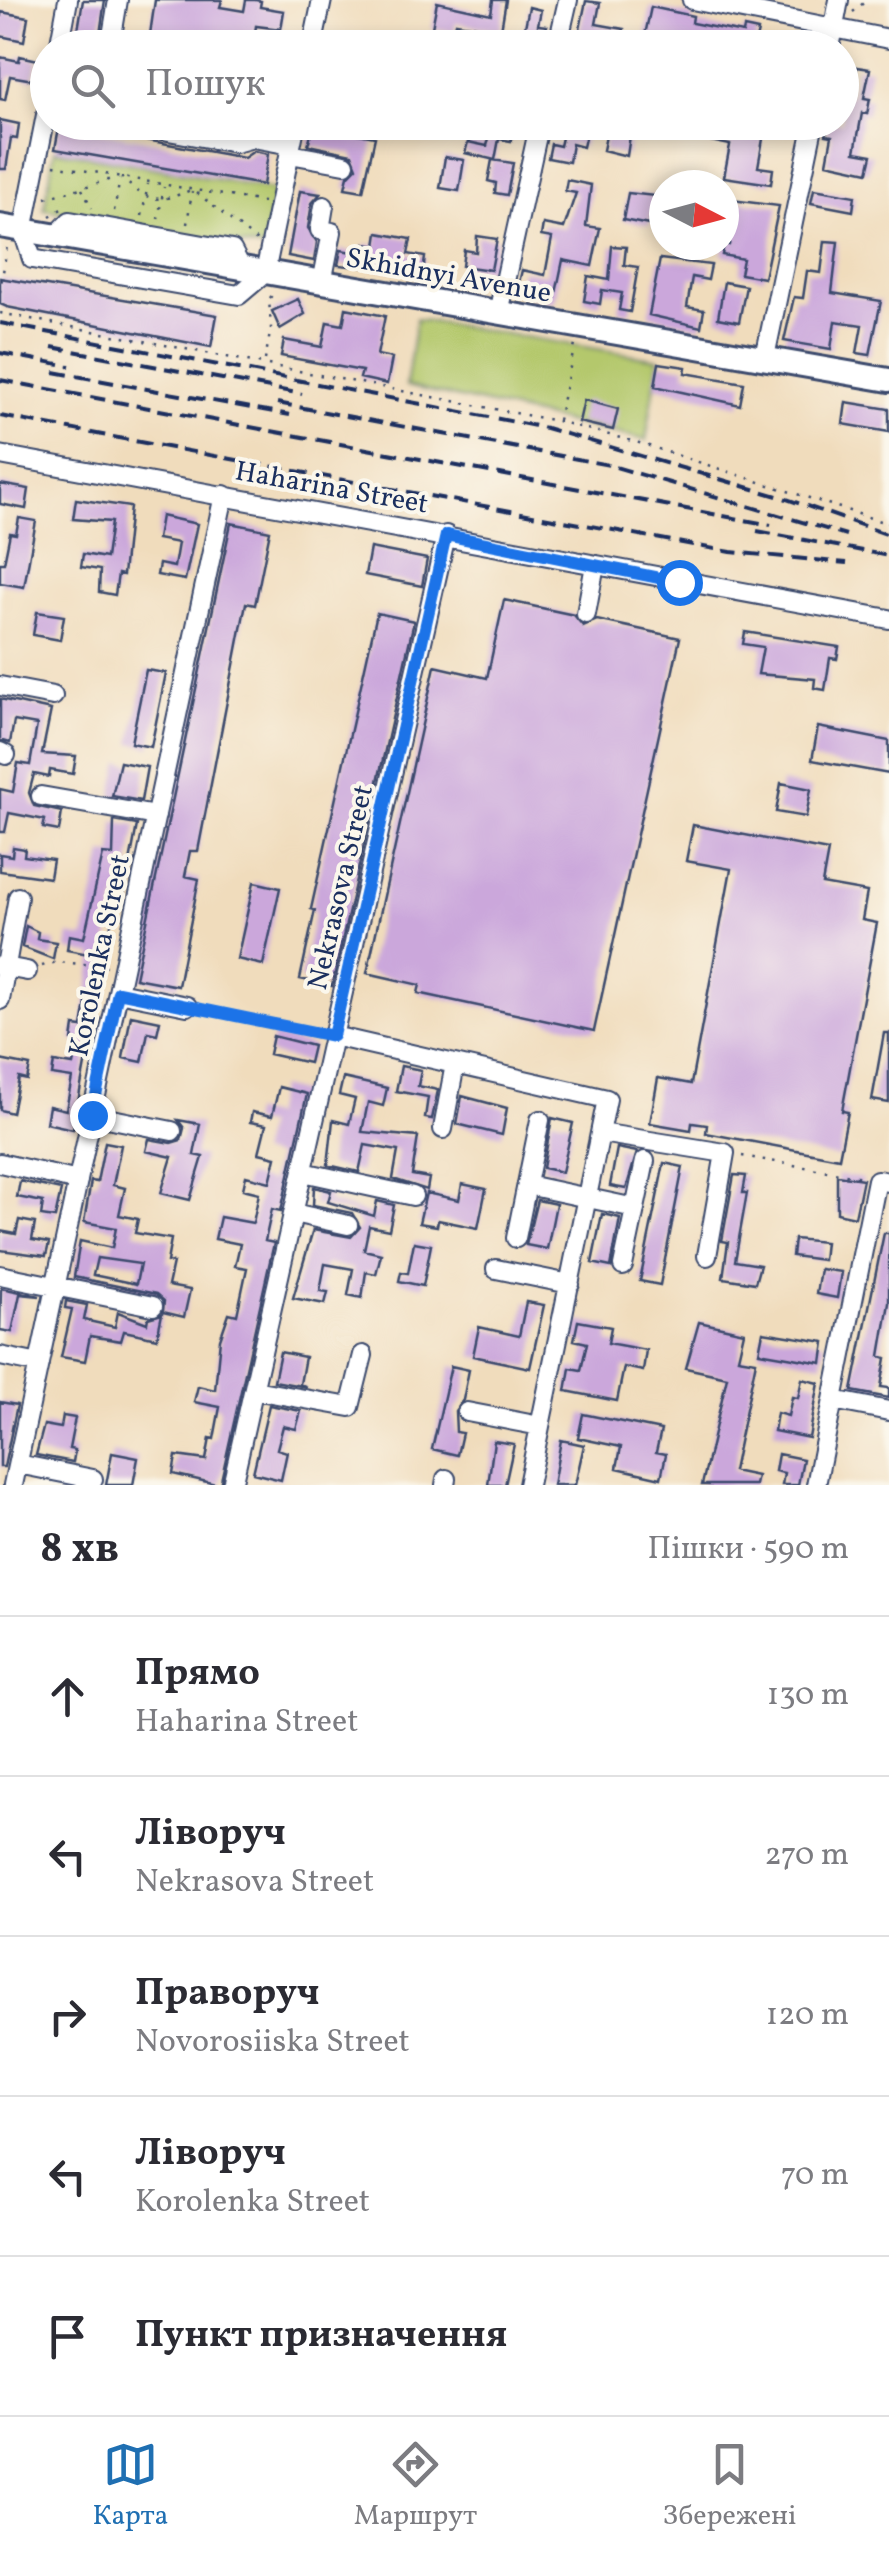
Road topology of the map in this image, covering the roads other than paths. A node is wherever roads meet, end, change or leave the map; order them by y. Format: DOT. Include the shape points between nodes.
graph roads {
  1 [pos="68,0"];
  2 [pos="118,0"];
  3 [pos="322,0"];
  4 [pos="568,0"];
  5 [pos="692,0"];
  6 [pos="840,0"];
  7 [pos="834,28"];
  8 [pos="62,30"];
  9 [pos="113,30"];
  10 [pos="316,30"];
  11 [pos="561,30"];
  12 [pos="844,30"];
  13 [pos="859,33"];
  14 [pos="889,39"];
  15 [pos="41,140"];
  16 [pos="259,140"];
  17 [pos="293,140"];
  18 [pos="536,140"];
  19 [pos="810,140"];
  20 [pos="291,150"];
  21 [pos="345,164"];
  22 [pos="324,206"];
  23 [pos="12,228"];
  24 [pos="262,272"];
  25 [pos="322,283"];
  26 [pos="498,313"];
  27 [pos="765,357"];
  28 [pos="889,380"];
  29 [pos="0,455"];
  30 [pos="224,494"];
  31 [pos="446,535"];
  32 [pos="595,565"];
  33 [pos="586,614"];
  34 [pos="889,618"];
  35 [pos="0,686"];
  36 [pos="53,696"];
  37 [pos="41,796"];
  38 [pos="156,816"];
  39 [pos="18,897"];
  40 [pos="3,967"];
  41 [pos="26,971"];
  42 [pos="118,992"];
  43 [pos="0,1000"];
  44 [pos="187,1006"];
  45 [pos="333,1036"];
  46 [pos="456,1064"];
  47 [pos="92,1115"];
  48 [pos="540,1120"];
  49 [pos="443,1129"];
  50 [pos="172,1131"];
  51 [pos="600,1133"];
  52 [pos="645,1161"];
  53 [pos="0,1163"];
  54 [pos="302,1172"];
  55 [pos="78,1181"];
  56 [pos="883,1181"];
  57 [pos="527,1185"];
  58 [pos="413,1196"];
  59 [pos="587,1198"];
  60 [pos="635,1208"];
  61 [pos="294,1213"];
  62 [pos="348,1225"];
  63 [pos="516,1238"];
  64 [pos="708,1256"];
  65 [pos="623,1266"];
  66 [pos="496,1268"];
  67 [pos="0,1275"];
  68 [pos="570,1284"];
  69 [pos="56,1286"];
  70 [pos="152,1306"];
  71 [pos="362,1355"];
  72 [pos="0,1356"];
  73 [pos="39,1364"];
  74 [pos="254,1390"];
  75 [pos="833,1400"];
  76 [pos="889,1411"];
  77 [pos="466,1412"];
  78 [pos="540,1426"];
  79 [pos="12,1474"];
  80 [pos="93,1479"];
  81 [pos="819,1484"];
  82 [pos="232,1485"];
  83 [pos="528,1485"];
  1 -- 8 [label="street"];
  2 -- 9 [label="street"];
  3 -- 10 [label="street"];
  4 -- 11 [label="street"];
  5 -- 7 [label="street"];
  6 -- 7 [label="street"];
  7 -- 12 [label="street"];
  13 -- 14 [label="street"];
  15 -- 23 [label="street"];
  16 -- 20 [label="street"];
  17 -- 20 [label="street"];
  18 -- 26 [label="street"];
  19 -- 27 [label="street"];
  20 -- 21 [label="street"];
  20 -- 24 [label="street"];
  22 -- 25 [label="street" via="320,230 332,232"];
  23 -- 24 [label="main road, Skhidnyi Avenue"];
  23 -- 24 [label="street" via="32,259 239,296"];
  24 -- 25 [label="main road, Skhidnyi Avenue"];
  25 -- 26 [label="main road, Skhidnyi Avenue"];
  26 -- 27 [label="main road, Skhidnyi Avenue"];
  27 -- 28 [label="main road, Skhidnyi Avenue"];
  29 -- 30 [label="street, Haharina Street"];
  30 -- 31 [label="street, Haharina Street"];
  30 -- 38 [label="street, Korolenka Street"];
  31 -- 32 [label="street, Haharina Street"];
  31 -- 45 [label="street, Nekrasova Street"];
  32 -- 33 [label="street"];
  32 -- 34 [label="street, Haharina Street"];
  35 -- 36 [label="street"];
  37 -- 38 [label="street"];
  38 -- 42 [label="street, Korolenka Street"];
  39 -- 40 [label="street"];
  40 -- 41 [label="street"];
  40 -- 43 [label="street"];
  42 -- 44 [label="street"];
  42 -- 47 [label="street, Korolenka Street"];
  45 -- 46 [label="street"];
  45 -- 54 [label="street, Nekrasova Street"];
  46 -- 49 [label="street"];
  46 -- 51 [label="street" via="608,1098"];
  47 -- 50 [label="street"];
  47 -- 55 [label="street, Korolenka Street"];
  48 -- 57 [label="street"];
  51 -- 59 [label="street"];
  51 -- 64 [label="street" via="725,1154"];
  52 -- 60 [label="street"];
  53 -- 55 [label="street"];
  54 -- 58 [label="street"];
  54 -- 61 [label="street, Nekrasova Street"];
  55 -- 69 [label="street, Korolenka Street"];
  56 -- 75 [label="street"];
  57 -- 59 [label="street"];
  57 -- 63 [label="street"];
  59 -- 60 [label="street"];
  59 -- 68 [label="street"];
  60 -- 65 [label="street"];
  61 -- 62 [label="street"];
  61 -- 74 [label="street, Nekrasova Street"];
  66 -- 68 [label="street"];
  67 -- 69 [label="street"];
  68 -- 78 [label="street"];
  69 -- 70 [label="street"];
  69 -- 73 [label="street, Korolenka Street"];
  71 -- 74 [label="street" via="350,1407"];
  72 -- 73 [label="street"];
  73 -- 79 [label="street, Korolenka Street"];
  74 -- 82 [label="street, Nekrasova Street"];
  75 -- 76 [label="street"];
  75 -- 81 [label="street"];
  77 -- 78 [label="street"];
  78 -- 83 [label="street"];
  79 -- 80 [label="street"];
}
